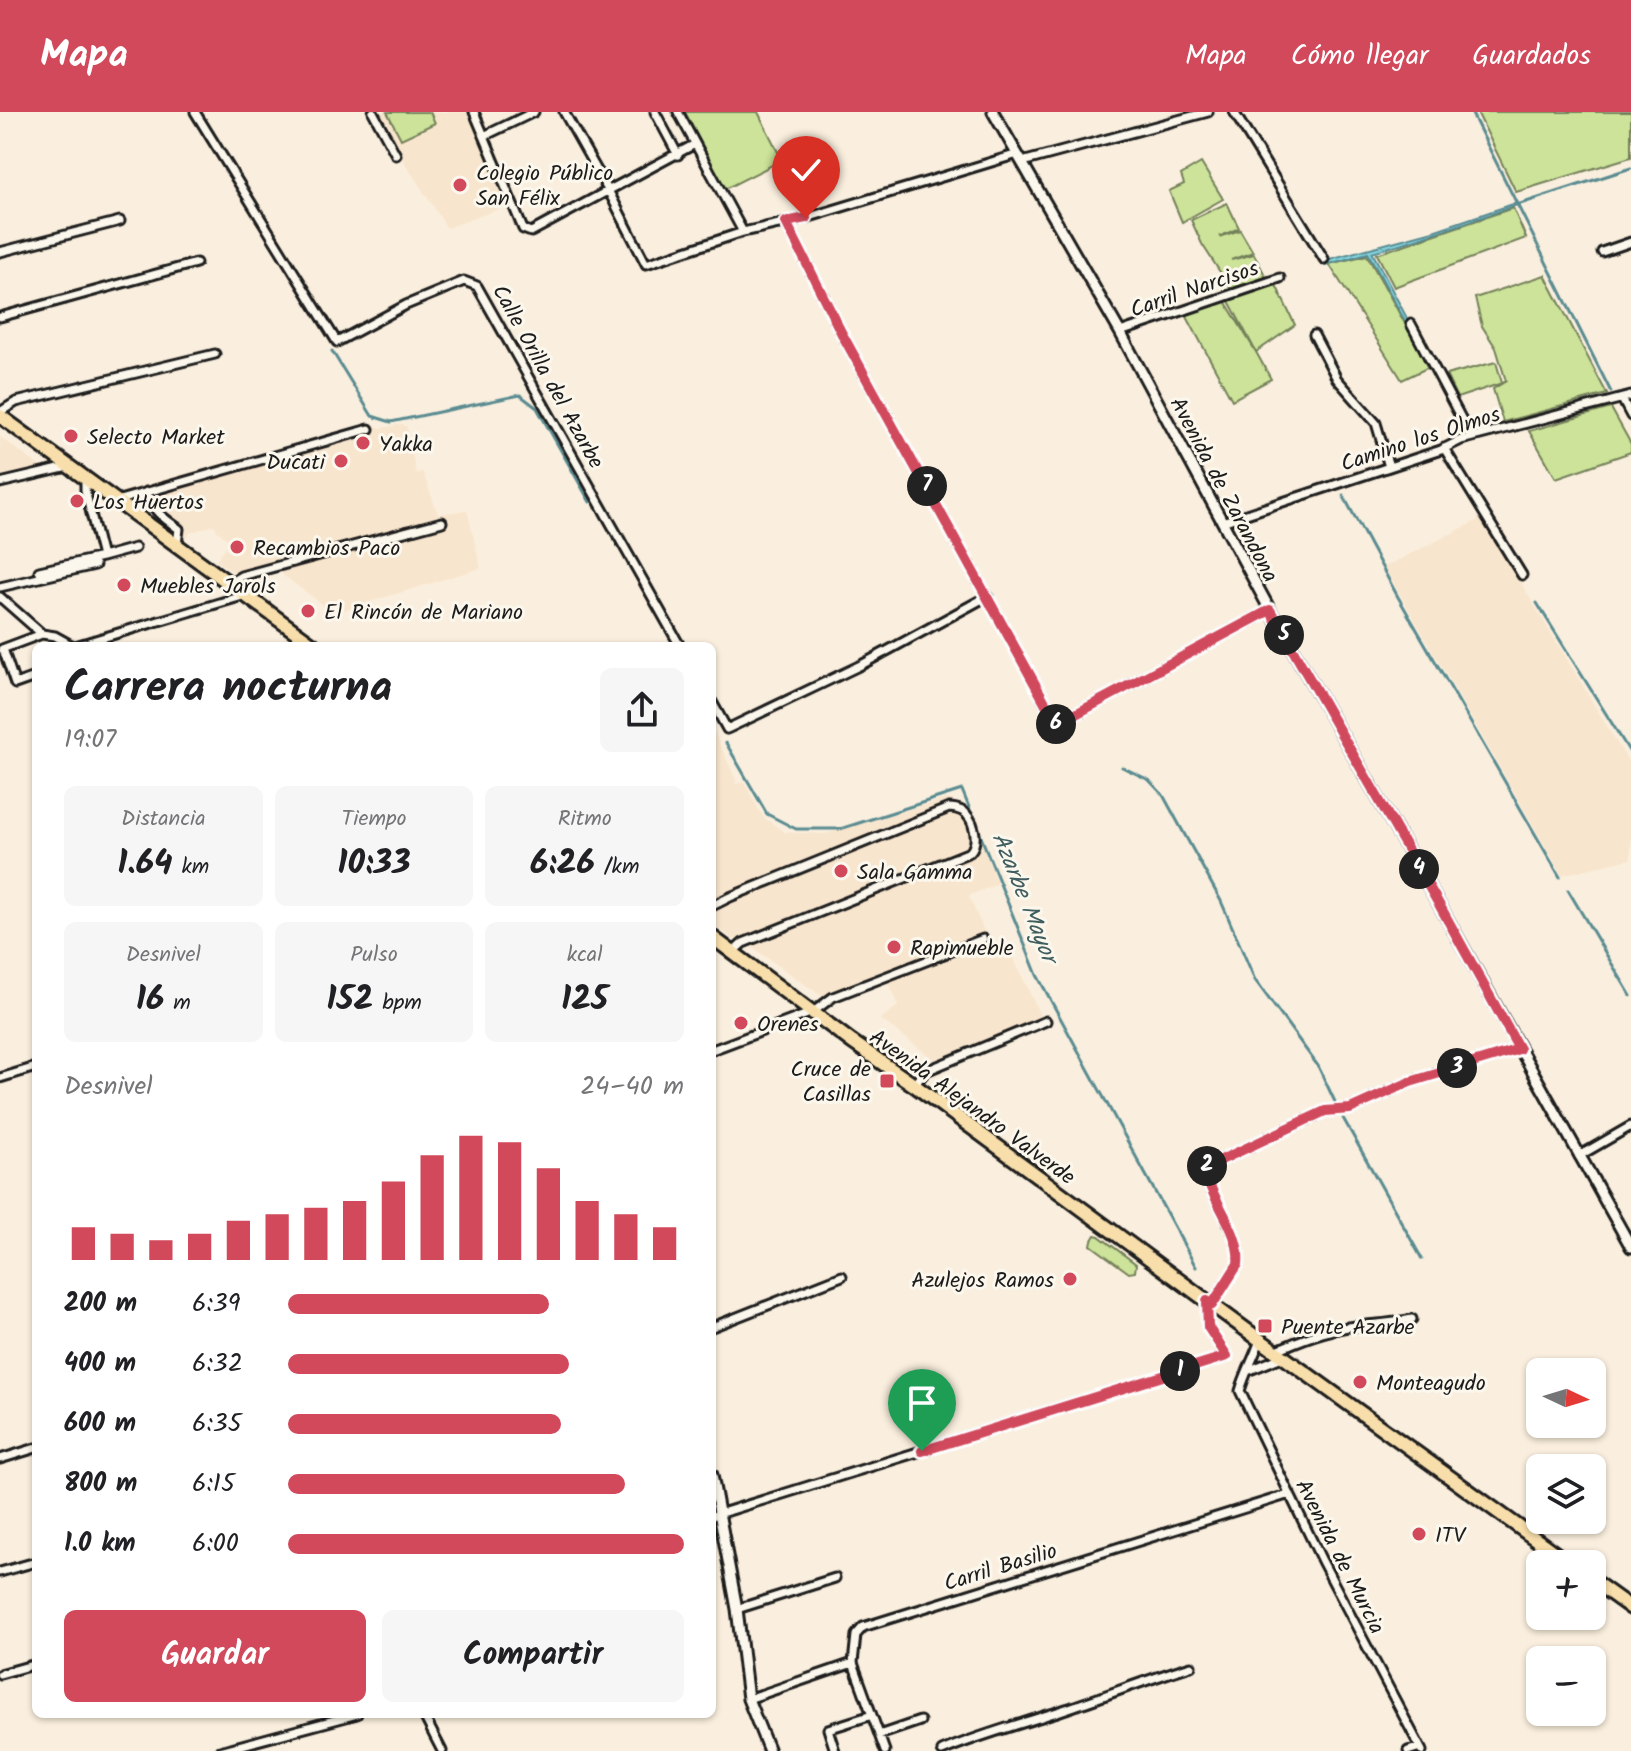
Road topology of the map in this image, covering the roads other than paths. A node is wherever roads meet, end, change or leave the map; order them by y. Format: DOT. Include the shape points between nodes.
graph roads {
  1 [pos="195,112"];
  2 [pos="373,112"];
  3 [pos="474,112"];
  4 [pos="534,112"];
  5 [pos="564,112"];
  6 [pos="655,112"];
  7 [pos="678,112"];
  8 [pos="993,112"];
  9 [pos="1208,112"];
  10 [pos="1234,112"];
  11 [pos="484,136"];
  12 [pos="695,144"];
  13 [pos="396,155"];
  14 [pos="678,155"];
  15 [pos="1020,158"];
  16 [pos="608,190"];
  17 [pos="120,221"];
  18 [pos="786,222"];
  19 [pos="743,232"];
  20 [pos="1631,242"];
  21 [pos="0,252"];
  22 [pos="1602,252"];
  23 [pos="1324,259"];
  24 [pos="196,263"];
  25 [pos="1280,278"];
  26 [pos="0,317"];
  27 [pos="1411,324"];
  28 [pos="1120,332"];
  29 [pos="1314,335"];
  30 [pos="215,354"];
  31 [pos="1631,396"];
  32 [pos="1622,399"];
  33 [pos="0,414"];
  34 [pos="1631,416"];
  35 [pos="369,429"];
  36 [pos="1471,437"];
  37 [pos="1444,448"];
  38 [pos="69,466"];
  39 [pos="1389,467"];
  40 [pos="85,478"];
  41 [pos="0,483"];
  42 [pos="146,492"];
  43 [pos="116,501"];
  44 [pos="442,522"];
  45 [pos="1222,522"];
  46 [pos="177,544"];
  47 [pos="135,548"];
  48 [pos="102,557"];
  49 [pos="95,565"];
  50 [pos="39,571"];
  51 [pos="1522,575"];
  52 [pos="229,583"];
  53 [pos="0,587"];
  54 [pos="246,595"];
  55 [pos="988,596"];
  56 [pos="0,597"];
  57 [pos="1270,610"];
  58 [pos="42,634"];
  59 [pos="66,642"];
  60 [pos="87,642"];
  61 [pos="310,642"];
  62 [pos="678,642"];
  63 [pos="2,650"];
  64 [pos="32,678"];
  65 [pos="716,709"];
  66 [pos="716,904"];
  67 [pos="983,939"];
  68 [pos="716,940"];
  69 [pos="733,952"];
  70 [pos="813,1012"];
  71 [pos="1046,1021"];
  72 [pos="716,1048"];
  73 [pos="1519,1049"];
  74 [pos="32,1068"];
  75 [pos="0,1078"];
  76 [pos="914,1085"];
  77 [pos="1631,1126"];
  78 [pos="1579,1156"];
  79 [pos="1631,1247"];
  80 [pos="842,1276"];
  81 [pos="1209,1303"];
  82 [pos="1412,1319"];
  83 [pos="716,1325"];
  84 [pos="1260,1340"];
  85 [pos="1278,1354"];
  86 [pos="1245,1373"];
  87 [pos="32,1449"];
  88 [pos="0,1459"];
  89 [pos="1290,1494"];
  90 [pos="716,1515"];
  91 [pos="716,1519"];
  92 [pos="1551,1550"];
  93 [pos="32,1563"];
  94 [pos="0,1572"];
  95 [pos="835,1578"];
  96 [pos="1606,1590"];
  97 [pos="1631,1608"];
  98 [pos="737,1609"];
  99 [pos="853,1663"];
  100 [pos="32,1665"];
  101 [pos="1191,1666"];
  102 [pos="0,1674"];
  103 [pos="748,1699"];
  104 [pos="872,1715"];
  105 [pos="342,1718"];
  106 [pos="425,1718"];
  107 [pos="920,1721"];
  108 [pos="879,1735"];
  109 [pos="1421,1749"];
  110 [pos="220,1751"];
  111 [pos="442,1751"];
  112 [pos="768,1751"];
  113 [pos="835,1751"];
  114 [pos="885,1751"];
  115 [pos="942,1751"];
  116 [pos="1408,1751"];
  1 -- 62 [label="street, Calle Orilla del Azarbe" via="337,342 464,281 477,286"];
  2 -- 13 [label="street"];
  3 -- 11 [label="street"];
  4 -- 11 [label="street"];
  5 -- 16 [label="street"];
  6 -- 14 [label="street"];
  7 -- 12 [label="street"];
  8 -- 15 [label="street, Avenida de Zarandona"];
  9 -- 15 [label="street"];
  10 -- 23 [label="street"];
  11 -- 16 [label="street" via="523,229 531,232"];
  12 -- 14 [label="street"];
  12 -- 19 [label="street"];
  14 -- 16 [label="street"];
  15 -- 18 [label="street"];
  15 -- 28 [label="street, Avenida de Zarandona"];
  16 -- 19 [label="street" via="646,264"];
  17 -- 21 [label="street"];
  18 -- 19 [label="street"];
  18 -- 55 [label="street"];
  20 -- 22 [label="street"];
  24 -- 26 [label="street"];
  25 -- 28 [label="street, Carril Narcisos"];
  27 -- 36 [label="street"];
  28 -- 45 [label="street, Avenida de Zarandona"];
  29 -- 39 [label="street" via="1337,379 1376,423"];
  30 -- 33 [label="street" via="16,402"];
  31 -- 32 [label="street, Camino los Olmos"];
  32 -- 34 [label="street"];
  32 -- 36 [label="street, Camino los Olmos"];
  33 -- 38 [label="main road"];
  35 -- 42 [label="street"];
  36 -- 37 [label="street, Camino los Olmos"];
  37 -- 39 [label="street, Camino los Olmos"];
  37 -- 51 [label="street"];
  38 -- 40 [label="main road"];
  38 -- 41 [label="street"];
  39 -- 45 [label="street, Camino los Olmos"];
  40 -- 43 [label="main road"];
  40 -- 48 [label="street"];
  42 -- 43 [label="street"];
  42 -- 46 [label="street" via="156,511 179,529"];
  43 -- 46 [label="main road"];
  44 -- 52 [label="street"];
  45 -- 57 [label="street, Avenida de Zarandona"];
  46 -- 52 [label="main road"];
  47 -- 48 [label="street"];
  48 -- 50 [label="street"];
  49 -- 53 [label="street"];
  52 -- 54 [label="main road"];
  54 -- 60 [label="street"];
  54 -- 61 [label="main road"];
  55 -- 57 [label="street" via="1057,724"];
  55 -- 65 [label="street" via="727,729"];
  56 -- 58 [label="street"];
  57 -- 73 [label="street, Avenida de Zarandona"];
  58 -- 59 [label="street"];
  58 -- 63 [label="street"];
  63 -- 64 [label="street" via="15,684"];
  66 -- 69 [label="street" via="949,808 960,809 969,818 976,839 970,852 743,943"];
  67 -- 70 [label="street" via="833,997"];
  68 -- 69 [label="main road, Avenida Alejandro Valverde"];
  69 -- 70 [label="main road, Avenida Alejandro Valverde"];
  70 -- 72 [label="street"];
  70 -- 76 [label="main road, Avenida Alejandro Valverde"];
  71 -- 76 [label="street" via="926,1071"];
  73 -- 78 [label="street, Avenida de Zarandona"];
  73 -- 81 [label="street" via="1410,1082 1350,1109 1325,1111 1204,1168 1239,1256"];
  74 -- 75 [label="street"];
  76 -- 81 [label="main road, Avenida Alejandro Valverde"];
  77 -- 78 [label="street"];
  78 -- 79 [label="street, Avenida de Zarandona"];
  80 -- 83 [label="street"];
  81 -- 84 [label="main road, Avenida Alejandro Valverde"];
  81 -- 90 [label="street" via="1208,1327 1227,1356"];
  82 -- 85 [label="street" via="1319,1333"];
  84 -- 85 [label="main road"];
  84 -- 86 [label="street"];
  85 -- 86 [label="street"];
  85 -- 92 [label="main road"];
  86 -- 89 [label="street, Avenida de Murcia" via="1240,1391"];
  87 -- 88 [label="street"];
  89 -- 99 [label="street, Carril Basilio" via="863,1627 856,1635"];
  89 -- 109 [label="street, Avenida de Murcia"];
  91 -- 98 [label="street"];
  93 -- 94 [label="street"];
  95 -- 98 [label="street"];
  96 -- 97 [label="main road"];
  98 -- 103 [label="street"];
  99 -- 103 [label="street"];
  99 -- 104 [label="street"];
  100 -- 102 [label="street"];
  101 -- 115 [label="street"];
  103 -- 112 [label="street"];
  104 -- 108 [label="street"];
  104 -- 113 [label="street" via="828,1729"];
  105 -- 110 [label="street"];
  106 -- 111 [label="street"];
  107 -- 108 [label="street"];
  108 -- 114 [label="street"];
  109 -- 116 [label="street"];
}
